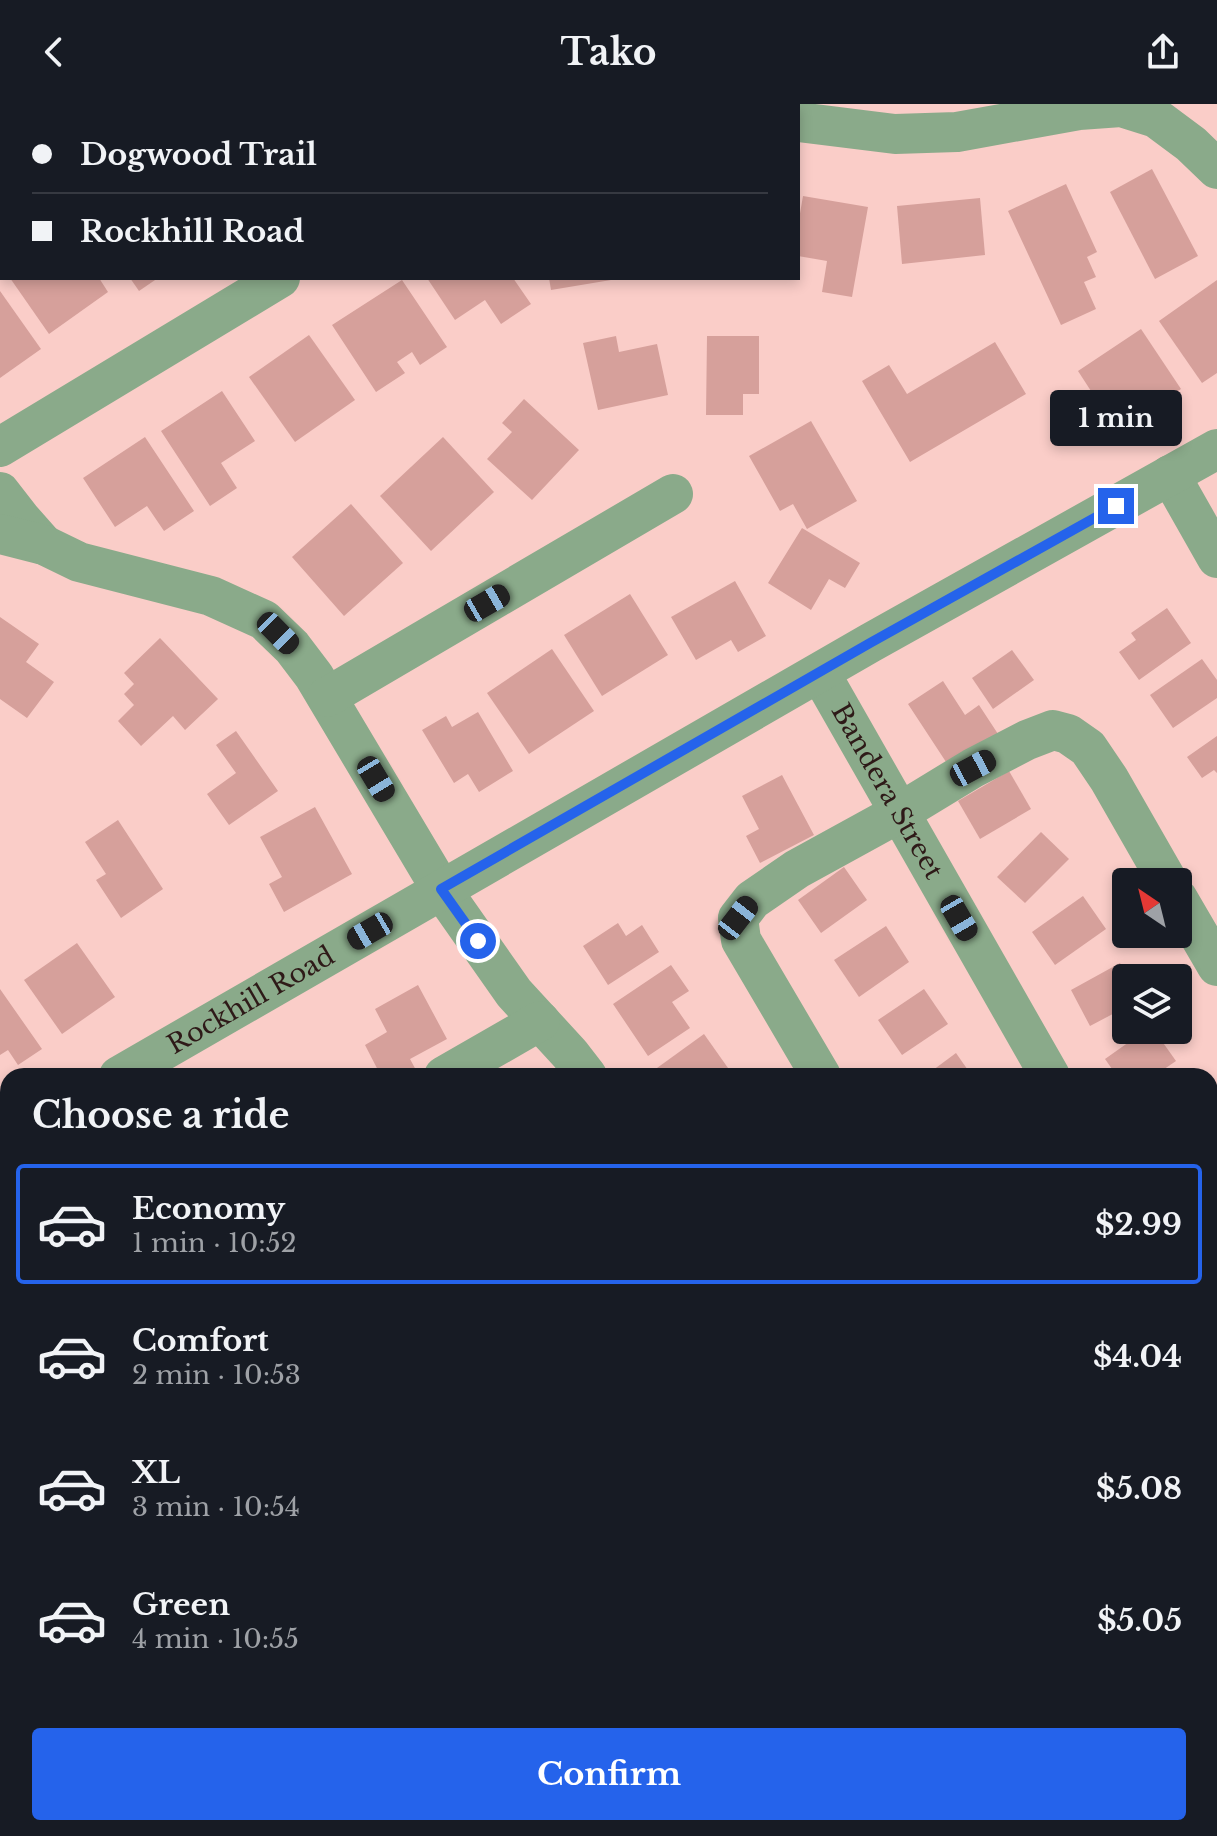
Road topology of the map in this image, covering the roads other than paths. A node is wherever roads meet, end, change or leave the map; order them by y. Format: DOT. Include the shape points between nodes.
graph roads {
  1 [pos="800,122"];
  2 [pos="1217,169"];
  3 [pos="277,280"];
  4 [pos="0,447"];
  5 [pos="1217,449"];
  6 [pos="1170,475"];
  7 [pos="0,492"];
  8 [pos="673,494"];
  9 [pos="0,534"];
  10 [pos="44,545"];
  11 [pos="1217,558"];
  12 [pos="820,673"];
  13 [pos="327,697"];
  14 [pos="899,813"];
  15 [pos="1160,868"];
  16 [pos="441,889"];
  17 [pos="1192,923"];
  18 [pos="1217,966"];
  19 [pos="540,1021"];
  20 [pos="133,1068"];
  21 [pos="458,1068"];
  22 [pos="581,1068"];
  23 [pos="816,1068"];
  24 [pos="1045,1068"];
  1 -- 2 [label="street" via="895,134 957,132 1121,107 1156,118"];
  3 -- 4 [label="street"];
  5 -- 6 [label="street, Rockhill Road"];
  6 -- 11 [label="street"];
  6 -- 12 [label="street, Rockhill Road"];
  7 -- 10 [label="street"];
  8 -- 13 [label="street"];
  9 -- 10 [label="street"];
  10 -- 13 [label="street" via="79,562 211,596 264,620 292,647"];
  12 -- 14 [label="street, Bandera Street"];
  12 -- 16 [label="street, Rockhill Road"];
  13 -- 16 [label="street"];
  14 -- 15 [label="street" via="973,768 1053,730 1088,748"];
  14 -- 23 [label="street" via="797,869 752,900 738,918 741,940"];
  14 -- 24 [label="street, Bandera Street"];
  16 -- 19 [label="street"];
  16 -- 20 [label="street, Rockhill Road"];
  17 -- 18 [label="street"];
  19 -- 21 [label="street"];
  19 -- 22 [label="street"];
}
